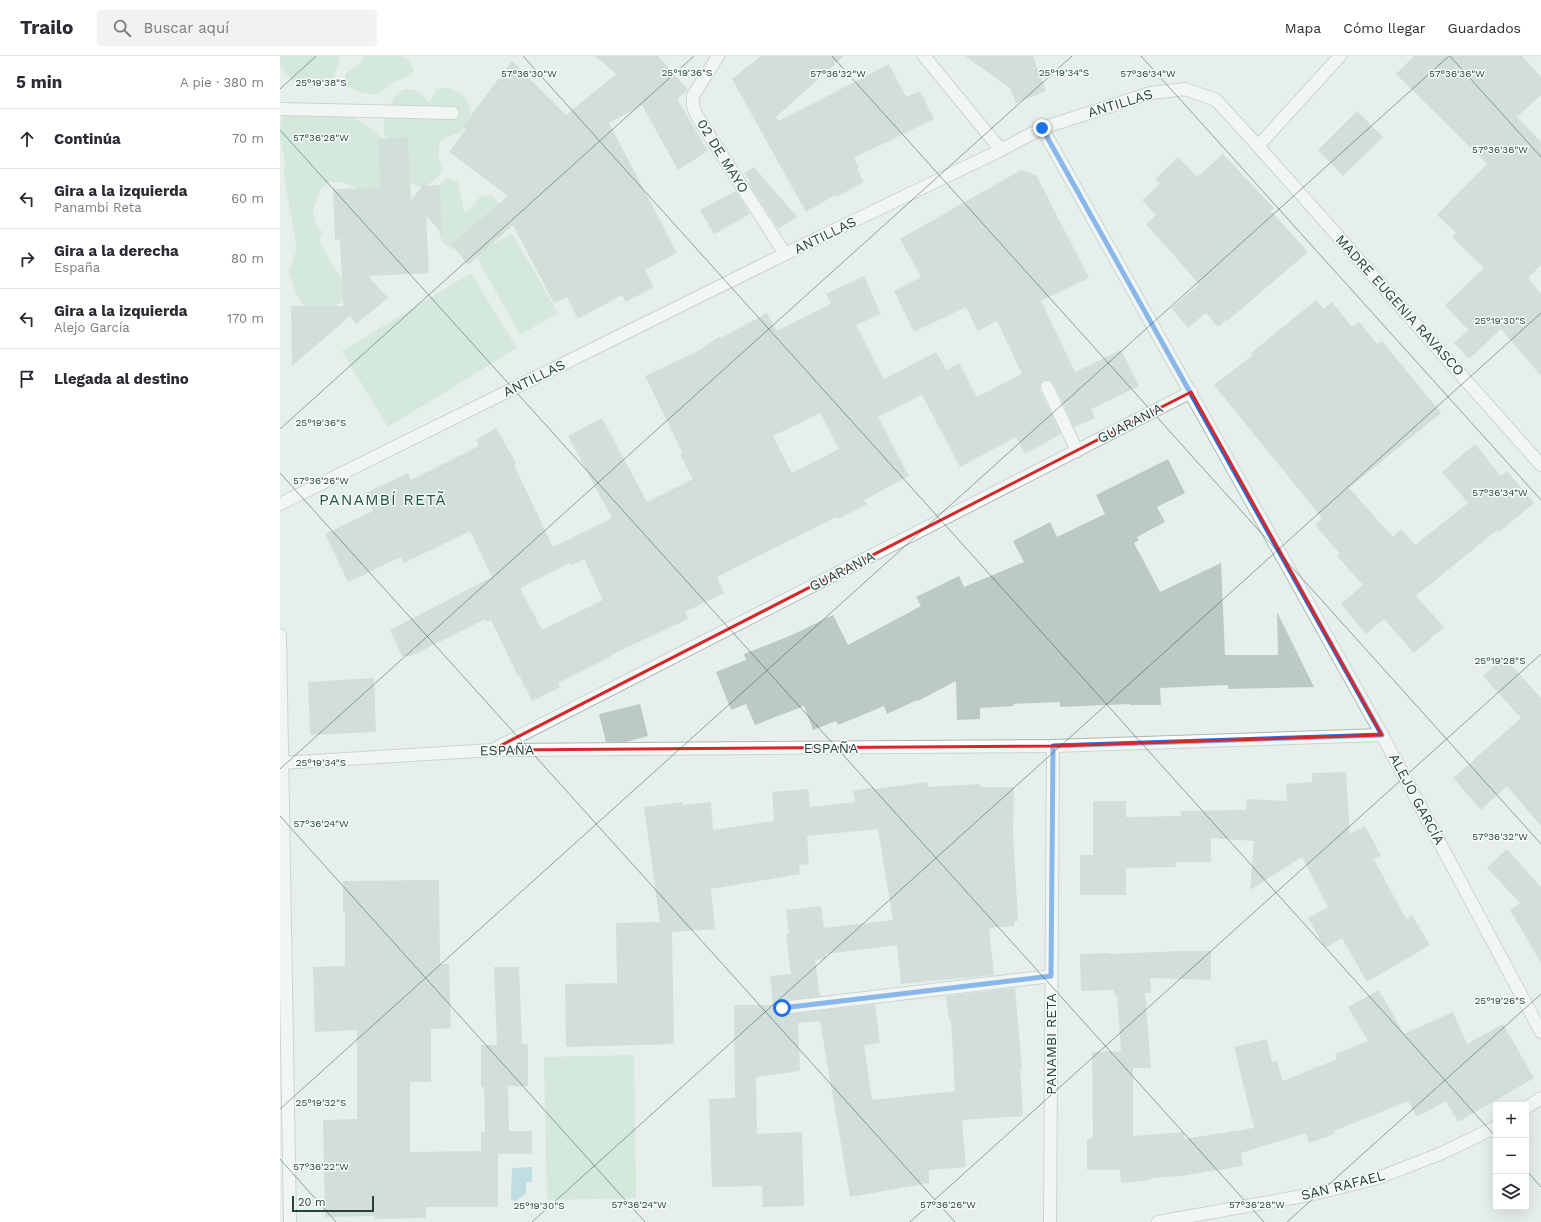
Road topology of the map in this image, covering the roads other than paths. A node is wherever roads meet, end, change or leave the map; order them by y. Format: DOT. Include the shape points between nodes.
graph roads {
  1 [pos="718,56"];
  2 [pos="924,56"];
  3 [pos="1340,56"];
  4 [pos="280,109"];
  5 [pos="453,113"];
  6 [pos="1042,128"];
  7 [pos="1258,146"];
  8 [pos="1001,150"];
  9 [pos="785,254"];
  10 [pos="1047,388"];
  11 [pos="1191,392"];
  12 [pos="1077,451"];
  13 [pos="1541,465"];
  14 [pos="280,504"];
  15 [pos="280,635"];
  16 [pos="1382,735"];
  17 [pos="1053,746"];
  18 [pos="492,750"];
  19 [pos="281,763"];
  20 [pos="1051,976"];
  21 [pos="782,1008"];
  22 [pos="1541,1032"];
  23 [pos="1541,1098"];
  24 [pos="1529,1106"];
  25 [pos="1493,1128"];
  26 [pos="284,1140"];
  27 [pos="290,1222"];
  28 [pos="1050,1222"];
  29 [pos="1158,1222"];
  1 -- 9 [label="street, 02 DE MAYO" via="693,96 693,106"];
  2 -- 8 [label="street"];
  3 -- 7 [label="street"];
  4 -- 5 [label="street"];
  6 -- 7 [label="street, ANTILLAS" via="1151,93 1185,89 1216,100"];
  6 -- 8 [label="street, ANTILLAS"];
  6 -- 11 [label="street, ALEJO GARCÍA"];
  7 -- 13 [label="street, MADRE EUGENIA RAVASCO"];
  8 -- 9 [label="street, ANTILLAS"];
  9 -- 14 [label="street, ANTILLAS"];
  10 -- 12 [label="street"];
  11 -- 12 [label="street, GUARANIA"];
  11 -- 16 [label="street, ALEJO GARCÍA"];
  12 -- 18 [label="street, GUARANIA"];
  15 -- 19 [label="street"];
  16 -- 17 [label="street, ESPAÑA"];
  16 -- 22 [label="street, ALEJO GARCÍA"];
  17 -- 18 [label="street, ESPAÑA"];
  17 -- 20 [label="street, PANAMBI RETA"];
  18 -- 19 [label="street, ESPAÑA"];
  19 -- 26 [label="street"];
  20 -- 21 [label="street"];
  20 -- 28 [label="street, PANAMBI RETA"];
  23 -- 24 [label="street"];
  25 -- 29 [label="street, SAN RAFAEL" via="1442,1153 1378,1178 1314,1194"];
  26 -- 27 [label="street"];
}
